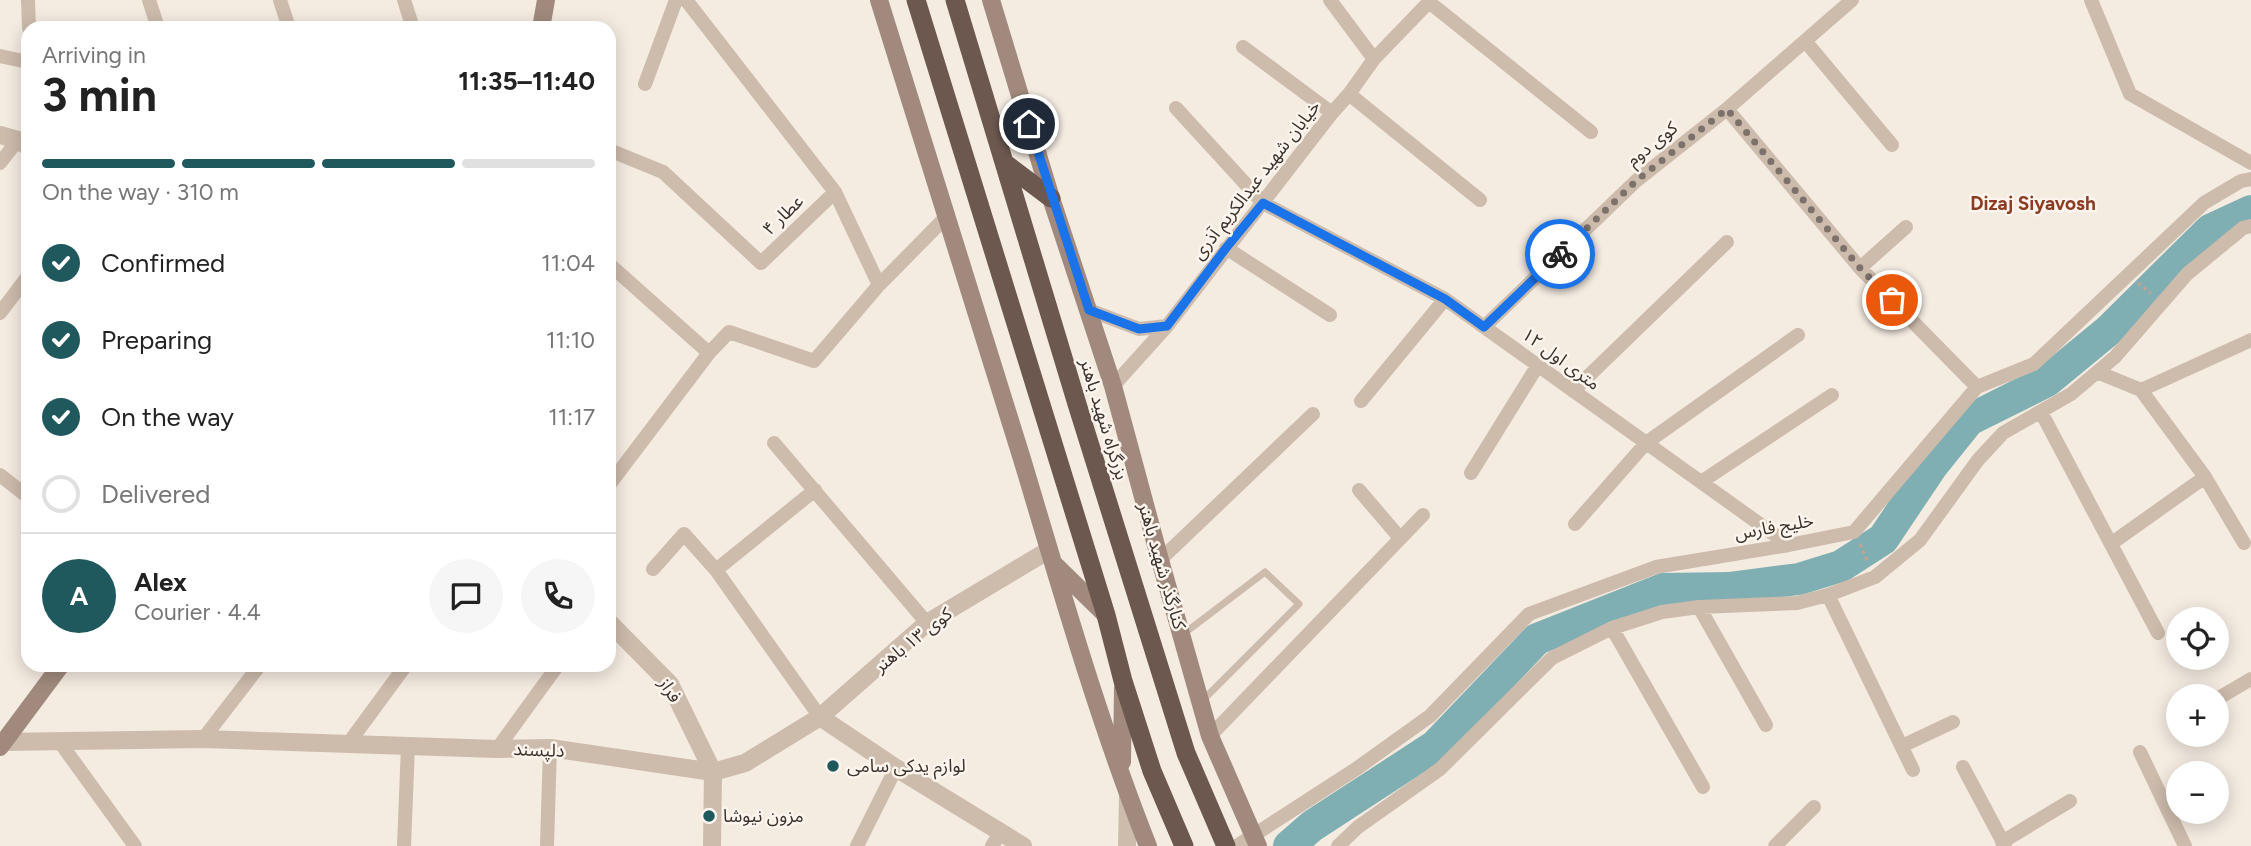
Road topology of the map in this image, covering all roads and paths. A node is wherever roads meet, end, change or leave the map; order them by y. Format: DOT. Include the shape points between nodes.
graph roads {
  1 [pos="28,0"];
  2 [pos="149,0"];
  3 [pos="280,0"];
  4 [pos="404,0"];
  5 [pos="547,0"];
  6 [pos="676,0"];
  7 [pos="686,0"];
  8 [pos="879,0"];
  9 [pos="916,0"];
  10 [pos="955,0"];
  11 [pos="991,0"];
  12 [pos="1330,0"];
  13 [pos="1852,0"];
  14 [pos="2091,0"];
  15 [pos="1430,1"];
  16 [pos="29,21"];
  17 [pos="156,21"];
  18 [pos="287,21"];
  19 [pos="411,21"];
  20 [pos="542,21"];
  21 [pos="1806,41"];
  22 [pos="1243,47"];
  23 [pos="0,56"];
  24 [pos="1374,59"];
  25 [pos="21,60"];
  26 [pos="645,84"];
  27 [pos="1349,94"];
  28 [pos="1176,108"];
  29 [pos="1727,109"];
  30 [pos="1332,113"];
  31 [pos="1591,132"];
  32 [pos="0,135"];
  33 [pos="21,142"];
  34 [pos="21,145"];
  35 [pos="1892,145"];
  36 [pos="616,153"];
  37 [pos="0,163"];
  38 [pos="2251,163"];
  39 [pos="1006,164"];
  40 [pos="2251,180"];
  41 [pos="835,192"];
  42 [pos="1051,198"];
  43 [pos="1480,200"];
  44 [pos="1263,203"];
  45 [pos="948,215"];
  46 [pos="2251,226"];
  47 [pos="1906,227"];
  48 [pos="1727,242"];
  49 [pos="1226,248"];
  50 [pos="1860,268"];
  51 [pos="616,270"];
  52 [pos="2129,274"];
  53 [pos="21,285"];
  54 [pos="879,285"];
  55 [pos="1445,299"];
  56 [pos="2162,303"];
  57 [pos="1089,310"];
  58 [pos="0,313"];
  59 [pos="1330,315"];
  60 [pos="1167,326"];
  61 [pos="1484,327"];
  62 [pos="1798,335"];
  63 [pos="2251,340"];
  64 [pos="709,353"];
  65 [pos="1538,365"];
  66 [pos="2097,372"];
  67 [pos="1114,386"];
  68 [pos="1977,387"];
  69 [pos="2141,390"];
  70 [pos="1573,391"];
  71 [pos="1832,395"];
  72 [pos="1361,401"];
  73 [pos="2041,412"];
  74 [pos="1313,414"];
  75 [pos="775,443"];
  76 [pos="1646,443"];
  77 [pos="1471,474"];
  78 [pos="0,475"];
  79 [pos="616,476"];
  80 [pos="2205,477"];
  81 [pos="1701,482"];
  82 [pos="815,490"];
  83 [pos="1359,490"];
  84 [pos="21,492"];
  85 [pos="1423,515"];
  86 [pos="1575,524"];
  87 [pos="1854,532"];
  88 [pos="1400,538"];
  89 [pos="2112,543"];
  90 [pos="2244,543"];
  91 [pos="1788,545"];
  92 [pos="1051,556"];
  93 [pos="1160,560"];
  94 [pos="653,569"];
  95 [pos="716,570"];
  96 [pos="1875,577"];
  97 [pos="1828,595"];
  98 [pos="1699,607"];
  99 [pos="1106,615"];
  100 [pos="928,623"];
  101 [pos="1612,628"];
  102 [pos="616,629"];
  103 [pos="2158,632"];
  104 [pos="1182,636"];
  105 [pos="56,672"];
  106 [pos="255,672"];
  107 [pos="401,672"];
  108 [pos="553,672"];
  109 [pos="2251,679"];
  110 [pos="1123,681"];
  111 [pos="2229,692"];
  112 [pos="1201,703"];
  113 [pos="820,718"];
  114 [pos="1953,722"];
  115 [pos="1766,725"];
  116 [pos="1210,736"];
  117 [pos="203,739"];
  118 [pos="59,741"];
  119 [pos="1,744"];
  120 [pos="348,744"];
  121 [pos="408,746"];
  122 [pos="1902,746"];
  123 [pos="550,748"];
  124 [pos="497,749"];
  125 [pos="2140,752"];
  126 [pos="1963,767"];
  127 [pos="895,768"];
  128 [pos="1913,770"];
  129 [pos="713,772"];
  130 [pos="1122,776"];
  131 [pos="1703,787"];
  132 [pos="1128,797"];
  133 [pos="2070,801"];
  134 [pos="1814,807"];
  135 [pos="996,840"];
  136 [pos="1249,843"];
  137 [pos="2004,844"];
  138 [pos="135,846"];
  139 [pos="404,846"];
  140 [pos="547,846"];
  141 [pos="712,846"];
  142 [pos="857,846"];
  143 [pos="1023,846"];
  144 [pos="1127,846"];
  145 [pos="1148,846"];
  146 [pos="1184,846"];
  147 [pos="1226,846"];
  148 [pos="1338,846"];
  149 [pos="1775,846"];
  150 [pos="2185,846"];
  1 -- 16 [label="street"];
  2 -- 17 [label="street"];
  3 -- 18 [label="street"];
  4 -- 19 [label="street"];
  5 -- 20 [label="main road"];
  6 -- 26 [label="street"];
  7 -- 41 [label="street"];
  8 -- 45 [label="main road"];
  9 -- 99 [label="highway"];
  10 -- 39 [label="highway, بزرگراه شهید باهنر"];
  11 -- 42 [label="main road, کنارگذر شهید باهنر"];
  12 -- 24 [label="street"];
  13 -- 21 [label="street, کوی دوم"];
  14 -- 38 [label="street" via="2130,94"];
  15 -- 24 [label="street, خیابان شهید عبدالکریم آذری"];
  15 -- 31 [label="street"];
  21 -- 29 [label="street, کوی دوم"];
  21 -- 35 [label="street"];
  22 -- 30 [label="street"];
  23 -- 25 [label="street"];
  24 -- 27 [label="street, خیابان شهید عبدالکریم آذری"];
  27 -- 30 [label="street, خیابان شهید عبدالکریم آذری"];
  27 -- 43 [label="street"];
  28 -- 44 [label="street, ۱۲ متری اول"];
  29 -- 50 [label="street"];
  29 -- 61 [label="street, کوی دوم" via="1636,181"];
  30 -- 44 [label="street, خیابان شهید عبدالکریم آذری"];
  32 -- 33 [label="street"];
  34 -- 37 [label="street"];
  36 -- 41 [label="street, عطار ۴" via="663,172 761,263"];
  39 -- 42 [label="highway"];
  39 -- 147 [label="highway, بزرگراه شهید باهنر" via="1182,741"];
  40 -- 52 [label="street" via="2204,203"];
  41 -- 54 [label="street"];
  42 -- 57 [label="main road, کنارگذر شهید باهنر"];
  44 -- 49 [label="street, خیابان شهید عبدالکریم آذری"];
  44 -- 55 [label="street, ۱۲ متری اول"];
  45 -- 54 [label="street"];
  45 -- 92 [label="main road"];
  46 -- 56 [label="street" via="2187,274"];
  47 -- 50 [label="street"];
  48 -- 70 [label="street"];
  49 -- 59 [label="street"];
  49 -- 60 [label="street, خیابان شهید عبدالکریم آذری"];
  50 -- 68 [label="street"];
  51 -- 64 [label="street"];
  52 -- 56 [label="path"];
  52 -- 68 [label="street" via="2034,364"];
  53 -- 58 [label="street"];
  54 -- 64 [label="street" via="814,360 729,332"];
  55 -- 61 [label="street, ۱۲ متری اول"];
  55 -- 72 [label="street"];
  56 -- 66 [label="street"];
  57 -- 60 [label="street" via="1139,329"];
  57 -- 67 [label="main road, کنارگذر شهید باهنر"];
  60 -- 67 [label="street, خیابان شهید عبدالکریم آذری"];
  61 -- 65 [label="street, ۱۲ متری اول"];
  62 -- 76 [label="street"];
  63 -- 69 [label="street"];
  64 -- 79 [label="street"];
  65 -- 70 [label="street, ۱۲ متری اول"];
  65 -- 77 [label="street"];
  66 -- 69 [label="street"];
  66 -- 73 [label="street"];
  67 -- 93 [label="main road, کنارگذر شهید باهنر"];
  68 -- 87 [label="street"];
  69 -- 80 [label="street"];
  70 -- 76 [label="street, ۱۲ متری اول"];
  71 -- 81 [label="street"];
  73 -- 89 [label="street"];
  73 -- 96 [label="street" via="2003,433 1920,540"];
  74 -- 93 [label="street"];
  75 -- 82 [label="street"];
  76 -- 81 [label="street, ۱۲ متری اول"];
  76 -- 86 [label="street"];
  78 -- 84 [label="street"];
  80 -- 89 [label="street"];
  80 -- 90 [label="street"];
  81 -- 91 [label="street, ۱۲ متری اول"];
  82 -- 95 [label="street"];
  82 -- 100 [label="street"];
  83 -- 88 [label="street"];
  85 -- 88 [label="street"];
  87 -- 91 [label="street, خلیج فارس"];
  87 -- 96 [label="path"];
  88 -- 116 [label="street"];
  89 -- 103 [label="street"];
  91 -- 136 [label="street, خلیج فارس" via="1656,567 1529,614 1430,716"];
  92 -- 99 [label="main road"];
  92 -- 100 [label="street, کوی ۱۳ باهنر"];
  92 -- 130 [label="main road"];
  93 -- 104 [label="main road, کنارگذر شهید باهنر"];
  94 -- 95 [label="street" via="684,534"];
  95 -- 113 [label="street"];
  96 -- 97 [label="street"];
  97 -- 98 [label="street" via="1797,603"];
  97 -- 122 [label="street"];
  98 -- 101 [label="street" via="1662,612"];
  98 -- 115 [label="street"];
  99 -- 110 [label="highway"];
  100 -- 113 [label="street, کوی ۱۳ باهنر"];
  101 -- 131 [label="street"];
  101 -- 148 [label="street" via="1552,658 1440,769"];
  102 -- 129 [label="street, فراز" via="670,684"];
  104 -- 112 [label="main road, کنارگذر شهید باهنر"];
  104 -- 112 [label="lane" via="1265,572 1299,604"];
  105 -- 119 [label="main road"];
  106 -- 117 [label="street"];
  107 -- 120 [label="street"];
  108 -- 124 [label="street"];
  109 -- 111 [label="street"];
  110 -- 130 [label="main road"];
  110 -- 146 [label="highway" via="1152,771"];
  112 -- 116 [label="main road, کنارگذر شهید باهنر"];
  113 -- 127 [label="street"];
  113 -- 129 [label="street, دلپسند" via="745,763"];
  114 -- 122 [label="street"];
  116 -- 136 [label="main road, کنارگذر شهید باهنر"];
  117 -- 118 [label="street, دلپسند"];
  117 -- 120 [label="street, دلپسند"];
  118 -- 119 [label="street, دلپسند"];
  118 -- 138 [label="street"];
  120 -- 121 [label="street, دلپسند"];
  121 -- 124 [label="street, دلپسند"];
  121 -- 139 [label="street"];
  122 -- 128 [label="street"];
  123 -- 124 [label="street, دلپسند"];
  123 -- 129 [label="street, دلپسند"];
  123 -- 140 [label="street"];
  125 -- 150 [label="street"];
  126 -- 137 [label="street"];
  127 -- 135 [label="street"];
  127 -- 142 [label="street"];
  129 -- 141 [label="street"];
  130 -- 132 [label="main road"];
  132 -- 144 [label="street"];
  132 -- 145 [label="main road"];
  133 -- 137 [label="street"];
  134 -- 149 [label="street"];
  135 -- 143 [label="street"];
}
